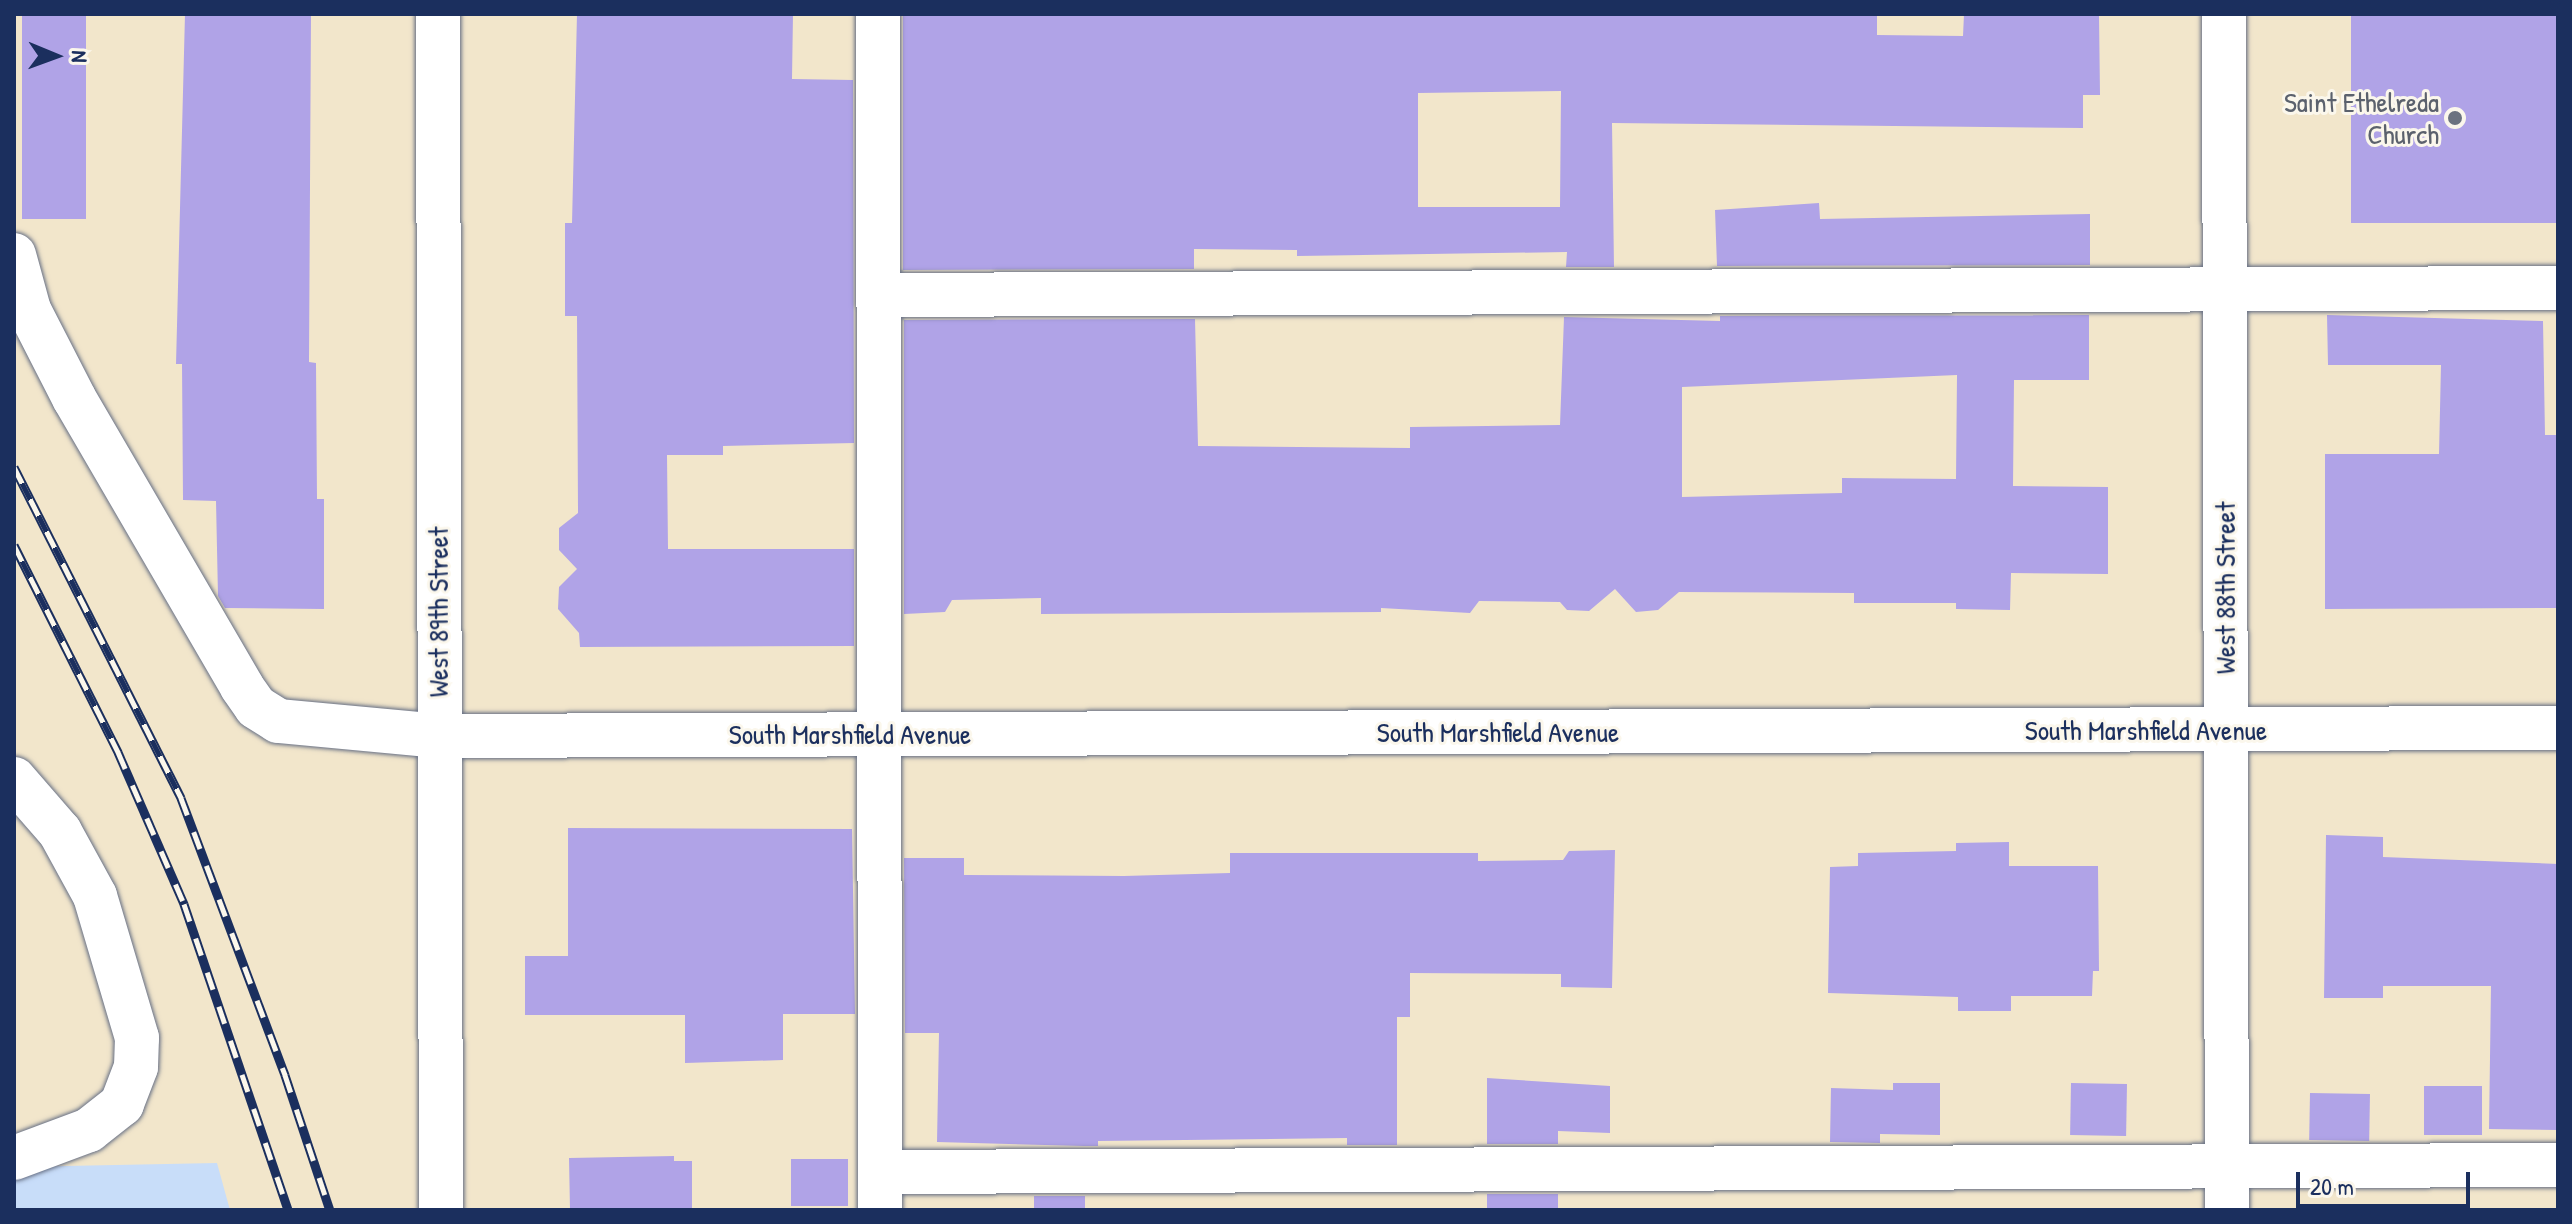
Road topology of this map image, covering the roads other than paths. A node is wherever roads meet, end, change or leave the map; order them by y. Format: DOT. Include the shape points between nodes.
graph roads {
  1 [pos="438,14"];
  2 [pos="878,14"];
  3 [pos="2224,14"];
  4 [pos="14,255"];
  5 [pos="2225,288"];
  6 [pos="2558,288"];
  7 [pos="878,295"];
  8 [pos="2558,728"];
  9 [pos="2226,729"];
  10 [pos="879,734"];
  11 [pos="439,736"];
  12 [pos="14,779"];
  13 [pos="14,1158"];
  14 [pos="2558,1165"];
  15 [pos="2227,1189"];
  16 [pos="880,1191"];
  17 [pos="441,1210"];
  1 -- 11 [label="street, West 89th Street"];
  2 -- 7 [label="street"];
  3 -- 5 [label="street, West 88th Street"];
  4 -- 11 [label="street, South Marshfield Avenue" via="29,310 74,398 256,707 278,721"];
  5 -- 6 [label="street"];
  5 -- 7 [label="street"];
  5 -- 9 [label="street, West 88th Street"];
  7 -- 10 [label="street"];
  8 -- 9 [label="street, South Marshfield Avenue"];
  9 -- 10 [label="street, South Marshfield Avenue"];
  9 -- 15 [label="street, West 88th Street"];
  10 -- 11 [label="street, South Marshfield Avenue"];
  10 -- 16 [label="street"];
  11 -- 17 [label="street, West 89th Street"];
  12 -- 13 [label="street" via="60,832 95,896 137,1038 136,1067 122,1104 89,1130"];
  14 -- 15 [label="street"];
  15 -- 16 [label="street"];
}
